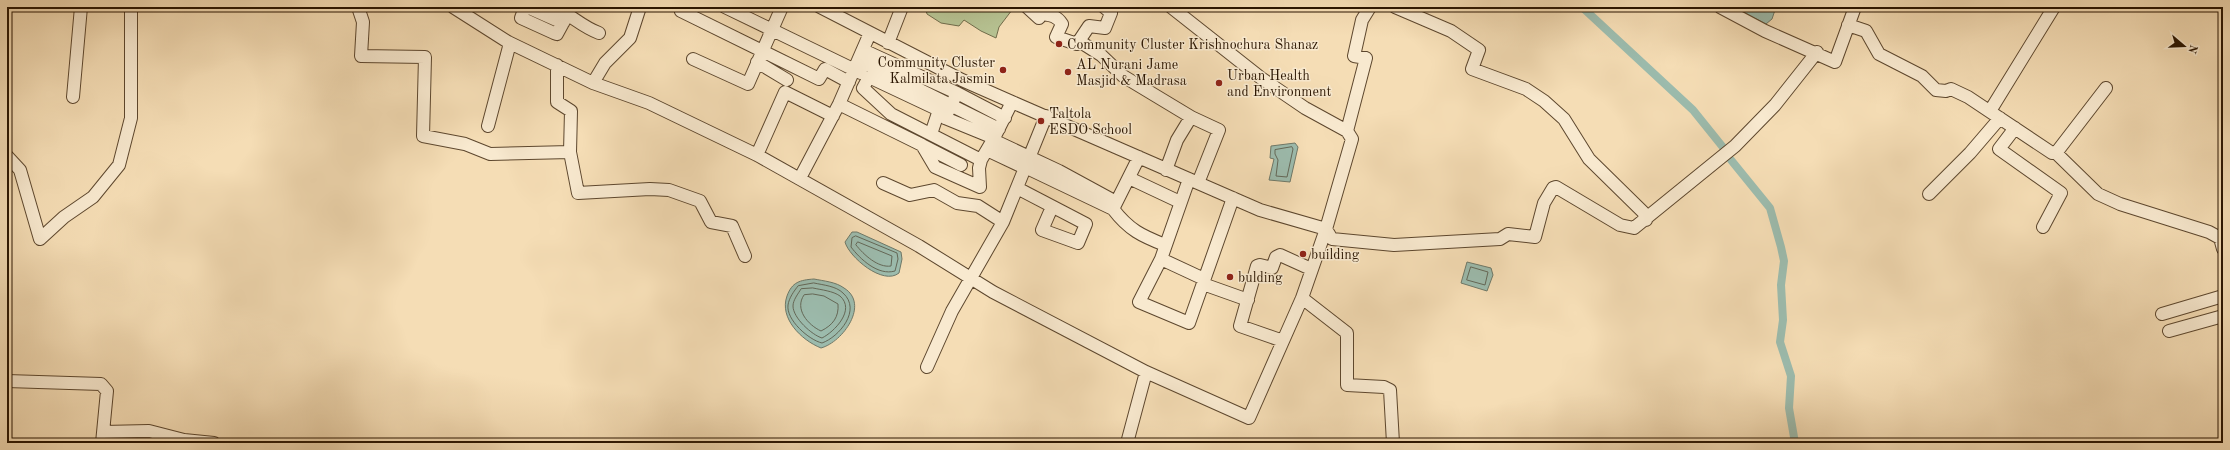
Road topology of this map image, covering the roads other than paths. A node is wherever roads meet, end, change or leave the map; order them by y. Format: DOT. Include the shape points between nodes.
graph roads {
  1 [pos="81,7"];
  2 [pos="131,7"];
  3 [pos="358,7"];
  4 [pos="453,7"];
  5 [pos="526,7"];
  6 [pos="554,7"];
  7 [pos="640,7"];
  8 [pos="682,7"];
  9 [pos="725,7"];
  10 [pos="782,7"];
  11 [pos="820,7"];
  12 [pos="902,7"];
  13 [pos="1027,7"];
  14 [pos="1104,7"];
  15 [pos="1171,7"];
  16 [pos="1370,7"];
  17 [pos="1395,7"];
  18 [pos="1720,7"];
  19 [pos="1855,7"];
  20 [pos="2054,7"];
  21 [pos="569,15"];
  22 [pos="1848,25"];
  23 [pos="771,28"];
  24 [pos="598,33"];
  25 [pos="870,33"];
  26 [pos="1080,41"];
  27 [pos="888,42"];
  28 [pos="510,43"];
  29 [pos="1817,52"];
  30 [pos="759,57"];
  31 [pos="693,58"];
  32 [pos="859,60"];
  33 [pos="556,66"];
  34 [pos="869,77"];
  35 [pos="787,80"];
  36 [pos="849,82"];
  37 [pos="593,83"];
  38 [pos="2106,88"];
  39 [pos="957,93"];
  40 [pos="73,97"];
  41 [pos="1012,102"];
  42 [pos="839,104"];
  43 [pos="944,109"];
  44 [pos="1995,115"];
  45 [pos="833,116"];
  46 [pos="1046,116"];
  47 [pos="1191,117"];
  48 [pos="1005,118"];
  49 [pos="488,126"];
  50 [pos="2015,128"];
  51 [pos="1347,131"];
  52 [pos="931,134"];
  53 [pos="991,144"];
  54 [pos="922,145"];
  55 [pos="570,152"];
  56 [pos="2056,153"];
  57 [pos="756,155"];
  58 [pos="7,156"];
  59 [pos="1139,157"];
  60 [pos="1026,164"];
  61 [pos="961,165"];
  62 [pos="1166,170"];
  63 [pos="800,178"];
  64 [pos="1128,178"];
  65 [pos="1193,181"];
  66 [pos="883,183"];
  67 [pos="1017,188"];
  68 [pos="1930,194"];
  69 [pos="1233,198"];
  70 [pos="1180,202"];
  71 [pos="1115,205"];
  72 [pos="1052,207"];
  73 [pos="1646,220"];
  74 [pos="1003,222"];
  75 [pos="2044,227"];
  76 [pos="1326,229"];
  77 [pos="1166,245"];
  78 [pos="2223,249"];
  79 [pos="745,256"];
  80 [pos="1161,259"];
  81 [pos="1311,269"];
  82 [pos="970,279"];
  83 [pos="1204,282"];
  84 [pos="2223,296"];
  85 [pos="1302,298"];
  86 [pos="1248,300"];
  87 [pos="2162,314"];
  88 [pos="2223,316"];
  89 [pos="2169,331"];
  90 [pos="1283,341"];
  91 [pos="927,367"];
  92 [pos="1146,372"];
  93 [pos="7,381"];
  94 [pos="103,437"];
  95 [pos="214,443"];
  96 [pos="1127,443"];
  97 [pos="1393,443"];
  1 -- 40 [label="street"];
  2 -- 58 [label="street" via="131,118 119,165 98,192 64,217 40,240 20,170"];
  3 -- 55 [label="street" via="363,22 361,56 425,57 423,136 465,144 490,154"];
  4 -- 28 [label="street"];
  5 -- 21 [label="street" via="521,18 557,34"];
  6 -- 21 [label="street"];
  7 -- 37 [label="street" via="630,38 605,63"];
  8 -- 30 [label="street" via="681,11"];
  9 -- 23 [label="street"];
  10 -- 23 [label="street"];
  11 -- 25 [label="street"];
  12 -- 27 [label="street"];
  13 -- 26 [label="street" via="1039,18 1042,14 1053,15 1058,19 1062,24 1056,37 1077,44"];
  14 -- 26 [label="street" via="1111,13 1105,28 1088,26"];
  15 -- 51 [label="street" via="1261,78 1305,108"];
  16 -- 51 [label="street" via="1362,20 1354,56 1366,58"];
  17 -- 73 [label="street" via="1451,31 1479,50 1472,69 1526,89 1544,100 1564,119 1589,159 1643,212"];
  18 -- 29 [label="street" via="1765,31"];
  19 -- 22 [label="street"];
  20 -- 44 [label="street"];
  21 -- 24 [label="street" via="584,27"];
  22 -- 29 [label="street" via="1835,62"];
  22 -- 44 [label="street" via="1866,31 1879,54 1922,76 1936,90 1951,89"];
  23 -- 30 [label="street"];
  23 -- 32 [label="street"];
  25 -- 27 [label="street"];
  25 -- 32 [label="street"];
  26 -- 47 [label="street" via="1101,55 1123,76"];
  27 -- 41 [label="street"];
  28 -- 33 [label="street"];
  28 -- 49 [label="street"];
  29 -- 73 [label="street" via="1775,105 1735,146"];
  30 -- 31 [label="street" via="751,86"];
  30 -- 35 [label="street"];
  30 -- 36 [label="street" via="818,79 825,68"];
  32 -- 34 [label="street"];
  32 -- 36 [label="street"];
  32 -- 39 [label="street"];
  32 -- 43 [label="street"];
  33 -- 37 [label="street"];
  33 -- 55 [label="street" via="557,102 571,111"];
  34 -- 43 [label="street"];
  34 -- 52 [label="street" via="863,88 890,114"];
  36 -- 42 [label="street"];
  37 -- 57 [label="street" via="649,103"];
  38 -- 56 [label="street"];
  39 -- 43 [label="street"];
  39 -- 48 [label="street"];
  41 -- 46 [label="street"];
  41 -- 48 [label="street"];
  42 -- 45 [label="street"];
  42 -- 54 [label="street"];
  43 -- 52 [label="street"];
  43 -- 53 [label="street"];
  44 -- 50 [label="street"];
  44 -- 68 [label="street" via="1970,153"];
  45 -- 57 [label="street" via="785,92"];
  45 -- 63 [label="street"];
  46 -- 59 [label="street"];
  46 -- 60 [label="street"];
  47 -- 62 [label="street" via="1177,140"];
  47 -- 65 [label="street" via="1219,130"];
  48 -- 53 [label="street"];
  50 -- 56 [label="street" via="2052,153"];
  50 -- 75 [label="street" via="1999,149 2061,193"];
  51 -- 76 [label="street" via="1352,139"];
  52 -- 53 [label="street"];
  53 -- 54 [label="street" via="979,168 980,187 935,167"];
  53 -- 60 [label="street"];
  54 -- 61 [label="street"];
  55 -- 79 [label="street" via="578,193 669,190 700,201 711,222 732,226"];
  56 -- 78 [label="street" via="2098,194 2120,204 2209,232 2220,238"];
  57 -- 63 [label="street"];
  59 -- 62 [label="street"];
  59 -- 64 [label="street"];
  60 -- 67 [label="street"];
  60 -- 71 [label="street"];
  62 -- 65 [label="street"];
  63 -- 82 [label="street" via="919,246"];
  64 -- 70 [label="street"];
  64 -- 71 [label="street"];
  65 -- 69 [label="street"];
  65 -- 70 [label="street"];
  66 -- 74 [label="street" via="910,195 934,190 957,203 978,206"];
  67 -- 72 [label="street"];
  67 -- 74 [label="street"];
  69 -- 76 [label="street" via="1260,210"];
  69 -- 83 [label="street"];
  70 -- 77 [label="street"];
  71 -- 77 [label="street" via="1122,221 1138,234"];
  73 -- 76 [label="street" via="1634,228 1620,225 1556,187 1544,203 1535,237 1508,234 1500,239 1394,244 1332,239"];
  74 -- 82 [label="street"];
  76 -- 81 [label="street"];
  77 -- 80 [label="street"];
  80 -- 83 [label="street"];
  80 -- 83 [label="street" via="1139,302 1189,323"];
  81 -- 85 [label="street"];
  81 -- 86 [label="street" via="1280,255 1276,257 1272,268 1258,264"];
  82 -- 91 [label="street" via="952,311"];
  82 -- 92 [label="street"];
  83 -- 86 [label="street"];
  84 -- 87 [label="street"];
  85 -- 90 [label="street"];
  85 -- 97 [label="street" via="1347,333 1347,385 1390,390"];
  86 -- 90 [label="street" via="1241,327"];
  88 -- 89 [label="street"];
  90 -- 92 [label="street" via="1249,418"];
  92 -- 96 [label="street"];
  93 -- 94 [label="street" via="101,384 107,391"];
  94 -- 95 [label="street" via="149,431 184,440"];
}
